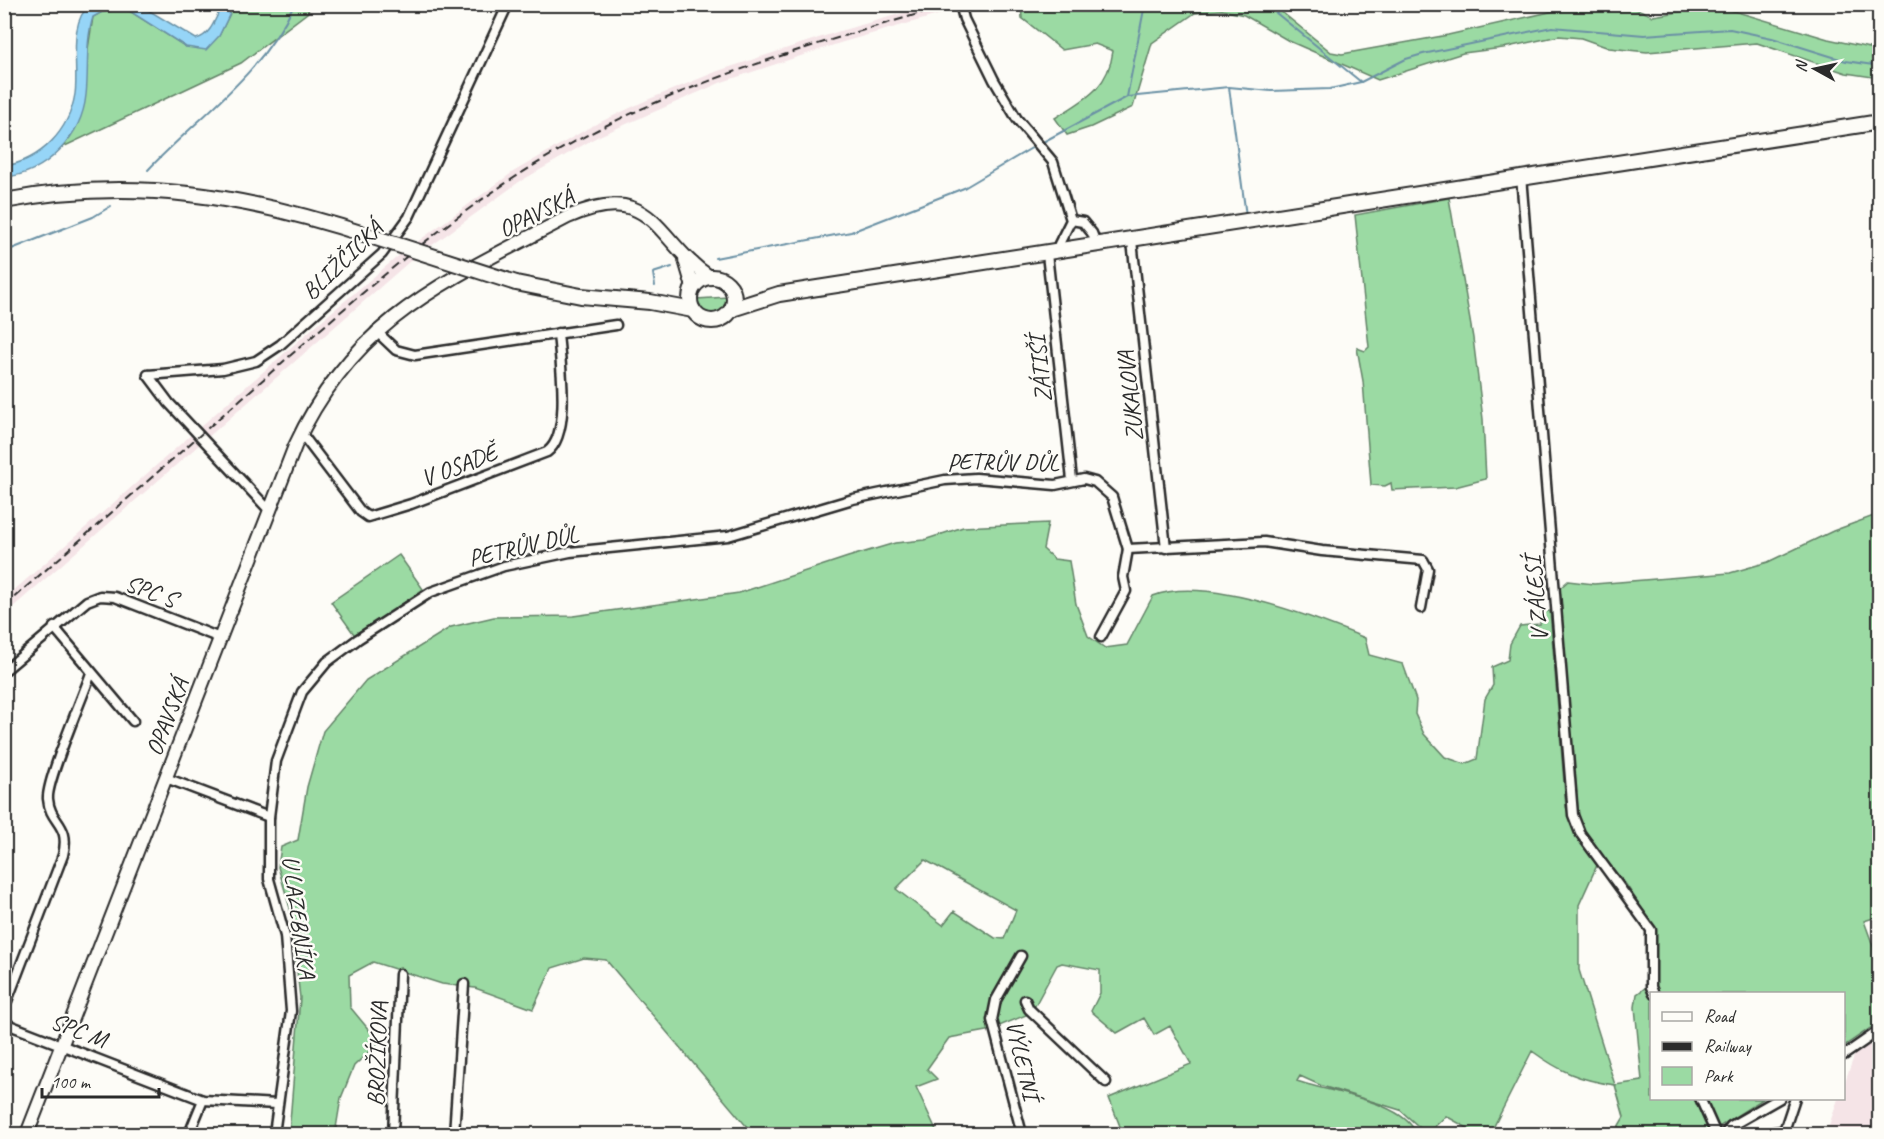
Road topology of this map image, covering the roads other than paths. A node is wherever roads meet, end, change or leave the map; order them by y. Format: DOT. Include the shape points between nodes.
graph roads {
  1 [pos="508,4"];
  2 [pos="960,4"];
  3 [pos="1880,122"];
  4 [pos="1521,176"];
  5 [pos="4,201"];
  6 [pos="1071,220"];
  7 [pos="1132,241"];
  8 [pos="1097,246"];
  9 [pos="682,253"];
  10 [pos="1053,253"];
  11 [pos="710,277"];
  12 [pos="692,288"];
  13 [pos="732,290"];
  14 [pos="779,294"];
  15 [pos="650,302"];
  16 [pos="732,309"];
  17 [pos="693,310"];
  18 [pos="616,326"];
  19 [pos="376,331"];
  20 [pos="558,333"];
  21 [pos="301,434"];
  22 [pos="1072,480"];
  23 [pos="270,510"];
  24 [pos="1166,548"];
  25 [pos="1128,549"];
  26 [pos="431,592"];
  27 [pos="1421,608"];
  28 [pos="54,627"];
  29 [pos="1101,637"];
  30 [pos="219,638"];
  31 [pos="4,671"];
  32 [pos="91,673"];
  33 [pos="134,720"];
  34 [pos="166,778"];
  35 [pos="269,817"];
  36 [pos="1021,956"];
  37 [pos="400,974"];
  38 [pos="464,984"];
  39 [pos="1654,992"];
  40 [pos="1024,1000"];
  41 [pos="4,1009"];
  42 [pos="4,1023"];
  43 [pos="1880,1030"];
  44 [pos="62,1045"];
  45 [pos="1845,1054"];
  46 [pos="1106,1082"];
  47 [pos="202,1100"];
  48 [pos="1701,1100"];
  49 [pos="1777,1100"];
  50 [pos="1793,1103"];
  51 [pos="278,1104"];
  52 [pos="1787,1133"];
  53 [pos="27,1134"];
  54 [pos="189,1134"];
  55 [pos="274,1134"];
  56 [pos="393,1134"];
  57 [pos="454,1134"];
  58 [pos="1022,1134"];
  59 [pos="1716,1134"];
  60 [pos="1725,1134"];
  61 [pos="1763,1134"];
  1 -- 23 [label="street, BLIŽČICKÁ" via="409,217 382,254 280,345 256,361 223,369 148,375 169,403"];
  2 -- 6 [label="street" via="994,80 1017,119 1053,162"];
  3 -- 4 [label="main road"];
  4 -- 7 [label="main road"];
  4 -- 39 [label="street, V ZÁLESÍ" via="1573,815 1580,833 1651,930"];
  5 -- 15 [label="main road, bridge" via="95,190 196,193 278,208 516,283 581,296"];
  6 -- 8 [label="street" via="1083,222"];
  6 -- 10 [label="street"];
  7 -- 8 [label="main road"];
  7 -- 24 [label="street, ZUKALOVA"];
  8 -- 10 [label="main road"];
  9 -- 11 [label="main road, OPAVSKÁ"];
  9 -- 12 [label="main road"];
  9 -- 19 [label="main road, OPAVSKÁ" via="663,228 642,213 616,206 592,208 568,217 437,288"];
  10 -- 14 [label="main road"];
  10 -- 22 [label="street, ZÁTIŠÍ"];
  11 -- 12 [label="main road"];
  11 -- 13 [label="main road" via="725,281"];
  12 -- 15 [label="main road" via="678,297"];
  12 -- 17 [label="main road"];
  13 -- 14 [label="main road"];
  13 -- 16 [label="main road"];
  14 -- 16 [label="main road"];
  15 -- 17 [label="main road"];
  16 -- 17 [label="main road" via="723,318 712,321"];
  18 -- 20 [label="street"];
  19 -- 20 [label="street" via="392,348 412,355"];
  19 -- 21 [label="main road, OPAVSKÁ" via="333,379"];
  20 -- 21 [label="street, V OSADĚ" via="562,422 558,441 547,452 368,517"];
  21 -- 23 [label="main road, OPAVSKÁ"];
  22 -- 25 [label="street, PETRŮV DŮL" via="1095,482 1112,497"];
  22 -- 26 [label="street, PETRŮV DŮL" via="1055,484 976,478 934,482 853,499 728,536 570,552 504,566"];
  23 -- 30 [label="main road, OPAVSKÁ"];
  24 -- 25 [label="street"];
  24 -- 27 [label="street" via="1264,542 1423,560 1428,568"];
  25 -- 29 [label="street" via="1123,577 1126,591"];
  26 -- 35 [label="street, U LAZEBNÍKA" via="327,662 302,692 276,761"];
  28 -- 30 [label="street, SPC S" via="87,601 100,596 115,597"];
  28 -- 31 [label="street, SPC S"];
  28 -- 32 [label="street"];
  30 -- 34 [label="main road, OPAVSKÁ"];
  32 -- 33 [label="street"];
  32 -- 41 [label="street" via="48,798 66,841"];
  34 -- 35 [label="street"];
  34 -- 44 [label="main road, OPAVSKÁ"];
  35 -- 51 [label="street, U LAZEBNÍKA" via="269,879 285,936 291,1011"];
  36 -- 58 [label="street, VÝLETNÍ" via="999,994 992,1027"];
  37 -- 56 [label="street, BROŽÍKOVA"];
  38 -- 57 [label="street"];
  40 -- 46 [label="street"];
  42 -- 44 [label="street, SPC M"];
  43 -- 45 [label="street"];
  44 -- 47 [label="street, SPC M"];
  44 -- 53 [label="main road, OPAVSKÁ"];
  47 -- 51 [label="street, SPC M"];
  47 -- 54 [label="street"];
  48 -- 59 [label="street"];
  49 -- 60 [label="street" via="1731,1126"];
  50 -- 52 [label="street"];
  51 -- 55 [label="street, U LAZEBNÍKA"];
  52 -- 61 [label="street"];
}
